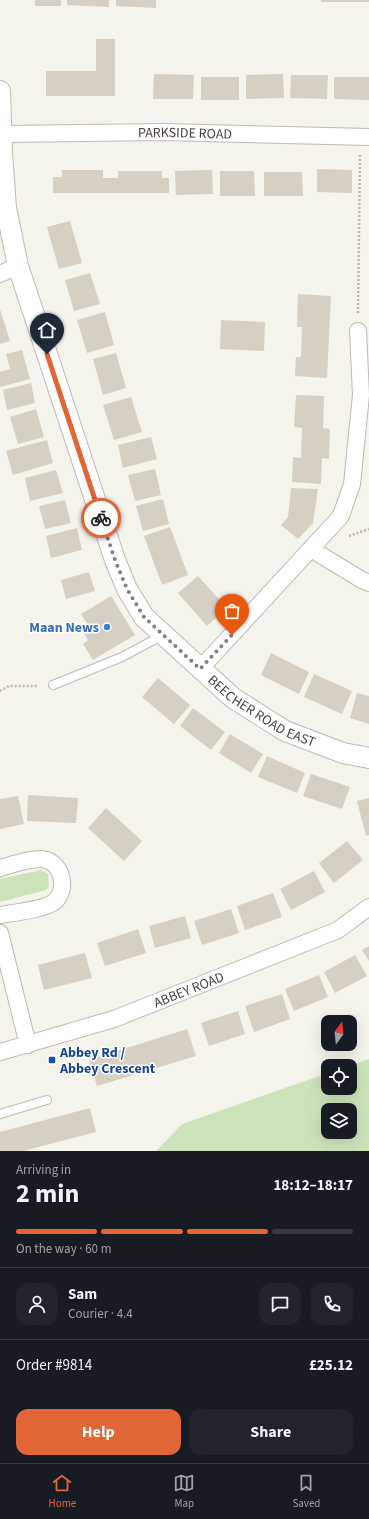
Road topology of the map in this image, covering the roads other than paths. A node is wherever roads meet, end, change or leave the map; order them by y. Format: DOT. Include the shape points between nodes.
graph roads {
  1 [pos="0,91"];
  2 [pos="364,137"];
  3 [pos="1,147"];
  4 [pos="18,266"];
  5 [pos="0,274"];
  6 [pos="358,331"];
  7 [pos="365,395"];
  8 [pos="311,549"];
  9 [pos="369,583"];
  10 [pos="164,634"];
  11 [pos="200,669"];
  12 [pos="53,685"];
  13 [pos="369,758"];
  14 [pos="0,868"];
  15 [pos="369,907"];
  16 [pos="0,915"];
  17 [pos="0,933"];
  18 [pos="28,1045"];
  19 [pos="0,1052"];
  20 [pos="47,1100"];
  21 [pos="0,1114"];
  1 -- 3 [label="street, BEECHER ROAD EAST"];
  2 -- 3 [label="street, PARKSIDE ROAD" via="165,132"];
  3 -- 4 [label="street, BEECHER ROAD EAST" via="6,208"];
  4 -- 5 [label="street"];
  4 -- 10 [label="street, BEECHER ROAD EAST" via="115,560 127,589 144,617"];
  6 -- 7 [label="street"];
  7 -- 8 [label="street" via="352,484 341,516"];
  8 -- 9 [label="street"];
  8 -- 11 [label="street"];
  10 -- 11 [label="street, BEECHER ROAD EAST"];
  10 -- 12 [label="lane" via="122,657"];
  11 -- 13 [label="street, BEECHER ROAD EAST" via="233,698 284,731 343,753"];
  14 -- 16 [label="street" via="39,858 54,864 63,882 61,892 54,902 43,907"];
  15 -- 18 [label="street, ABBEY ROAD" via="338,930 114,1019"];
  17 -- 18 [label="street"];
  18 -- 19 [label="street, ABBEY ROAD"];
  20 -- 21 [label="lane"];
}
